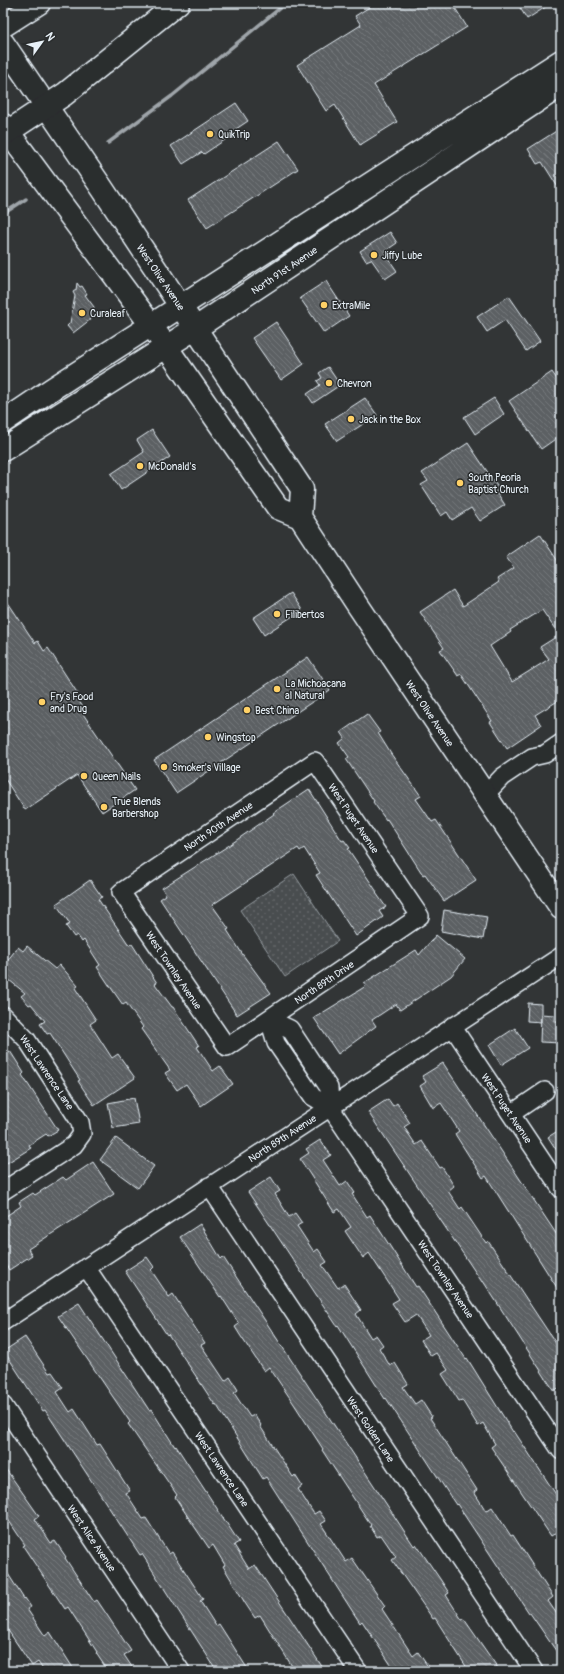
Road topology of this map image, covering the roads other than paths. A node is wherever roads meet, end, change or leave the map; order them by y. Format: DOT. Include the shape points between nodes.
graph roads {
  1 [pos="38,3"];
  2 [pos="178,3"];
  3 [pos="9,22"];
  4 [pos="3,43"];
  5 [pos="561,61"];
  6 [pos="561,85"];
  7 [pos="46,106"];
  8 [pos="485,123"];
  9 [pos="4,130"];
  10 [pos="348,198"];
  11 [pos="361,218"];
  12 [pos="180,306"];
  13 [pos="151,325"];
  14 [pos="196,328"];
  15 [pos="167,347"];
  16 [pos="3,422"];
  17 [pos="3,450"];
  18 [pos="300,517"];
  19 [pos="561,743"];
  20 [pos="315,761"];
  21 [pos="485,795"];
  22 [pos="122,892"];
  23 [pos="561,908"];
  24 [pos="420,916"];
  25 [pos="561,956"];
  26 [pos="3,1014"];
  27 [pos="269,1019"];
  28 [pos="452,1026"];
  29 [pos="227,1047"];
  30 [pos="311,1062"];
  31 [pos="296,1072"];
  32 [pos="545,1091"];
  33 [pos="330,1107"];
  34 [pos="510,1114"];
  35 [pos="209,1186"];
  36 [pos="561,1189"];
  37 [pos="3,1191"];
  38 [pos="86,1268"];
  39 [pos="3,1322"];
  40 [pos="3,1405"];
  41 [pos="561,1451"];
  42 [pos="181,1671"];
  43 [pos="358,1671"];
  44 [pos="534,1671"];
  1 -- 3 [label="main road"];
  2 -- 7 [label="main road" via="65,94"];
  4 -- 7 [label="main road, West Olive Avenue"];
  5 -- 8 [label="main road, North 91st Avenue"];
  6 -- 8 [label="main road, North 91st Avenue"];
  7 -- 9 [label="main road"];
  7 -- 12 [label="main road, West Olive Avenue"];
  8 -- 10 [label="main road, North 91st Avenue"];
  8 -- 11 [label="main road, North 91st Avenue"];
  9 -- 13 [label="main road"];
  10 -- 11 [label="main road"];
  10 -- 12 [label="main road, North 91st Avenue"];
  11 -- 14 [label="main road, North 91st Avenue"];
  12 -- 13 [label="main road, North 91st Avenue"];
  12 -- 14 [label="main road, West Olive Avenue"];
  13 -- 15 [label="main road"];
  13 -- 16 [label="main road, North 91st Avenue"];
  14 -- 15 [label="main road, North 91st Avenue"];
  14 -- 18 [label="main road, West Olive Avenue" via="302,489"];
  15 -- 17 [label="main road, North 91st Avenue"];
  15 -- 18 [label="main road" via="278,508"];
  18 -- 21 [label="main road, West Olive Avenue"];
  19 -- 21 [label="street" via="545,754 532,757 502,777"];
  20 -- 22 [label="street, North 90th Avenue"];
  20 -- 24 [label="street, West Puget Avenue"];
  21 -- 23 [label="main road, West Olive Avenue"];
  22 -- 29 [label="street, West Townley Avenue"];
  24 -- 27 [label="street, North 89th Drive"];
  25 -- 28 [label="street, North 89th Avenue"];
  26 -- 37 [label="street, West Lawrence Lane" via="27,1040 80,1122 82,1134 74,1145"];
  27 -- 29 [label="street, North 89th Drive"];
  27 -- 30 [label="street, West Townley Avenue" via="290,1029"];
  27 -- 31 [label="street, West Townley Avenue" via="276,1043"];
  28 -- 33 [label="street, North 89th Avenue"];
  28 -- 34 [label="street, West Puget Avenue"];
  30 -- 31 [label="street"];
  30 -- 33 [label="street, West Townley Avenue" via="329,1088"];
  31 -- 33 [label="street, West Townley Avenue" via="313,1097"];
  32 -- 34 [label="street"];
  33 -- 35 [label="street, North 89th Avenue"];
  33 -- 41 [label="street, West Townley Avenue"];
  34 -- 36 [label="street, West Puget Avenue"];
  35 -- 38 [label="street, North 89th Avenue"];
  35 -- 44 [label="street, West Golden Lane"];
  38 -- 39 [label="street, North 89th Avenue"];
  38 -- 43 [label="street, West Lawrence Lane"];
  40 -- 42 [label="street, West Alice Avenue"];
}
